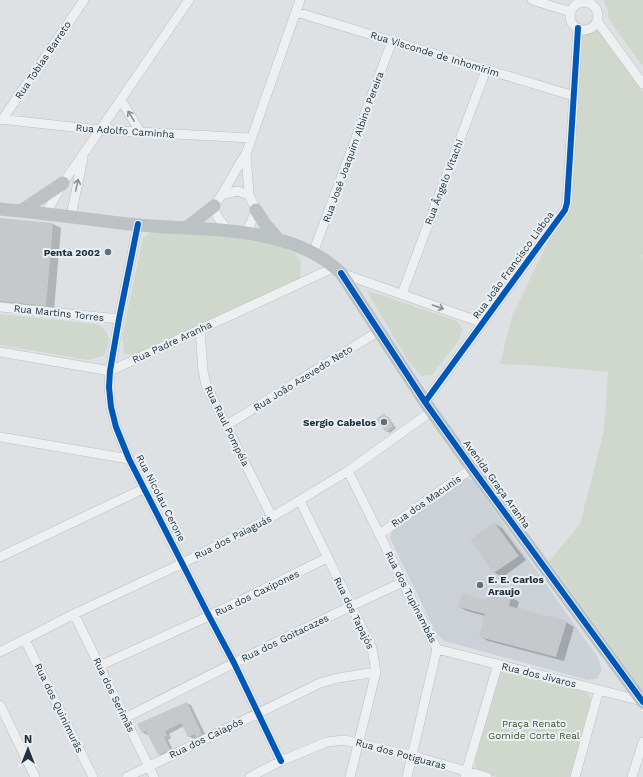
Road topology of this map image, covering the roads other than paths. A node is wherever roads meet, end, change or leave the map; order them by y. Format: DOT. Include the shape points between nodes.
graph roads {
  1 [pos="84,0"];
  2 [pos="189,0"];
  3 [pos="300,0"];
  4 [pos="532,0"];
  5 [pos="593,3"];
  6 [pos="296,12"];
  7 [pos="571,12"];
  8 [pos="597,20"];
  9 [pos="578,28"];
  10 [pos="392,41"];
  11 [pos="486,70"];
  12 [pos="643,84"];
  13 [pos="574,96"];
  14 [pos="121,100"];
  15 [pos="1,119"];
  16 [pos="100,130"];
  17 [pos="141,132"];
  18 [pos="251,138"];
  19 [pos="246,154"];
  20 [pos="83,155"];
  21 [pos="63,183"];
  22 [pos="224,194"];
  23 [pos="249,195"];
  24 [pos="214,206"];
  25 [pos="0,209"];
  26 [pos="256,210"];
  27 [pos="21,211"];
  28 [pos="46,213"];
  29 [pos="71,216"];
  30 [pos="138,224"];
  31 [pos="186,228"];
  32 [pos="228,231"];
  33 [pos="243,232"];
  34 [pos="277,238"];
  35 [pos="313,253"];
  36 [pos="338,270"];
  37 [pos="402,294"];
  38 [pos="0,308"];
  39 [pos="118,320"];
  40 [pos="483,323"];
  41 [pos="200,329"];
  42 [pos="379,331"];
  43 [pos="0,352"];
  44 [pos="110,371"];
  45 [pos="429,406"];
  46 [pos="227,425"];
  47 [pos="0,437"];
  48 [pos="129,458"];
  49 [pos="472,468"];
  50 [pos="348,471"];
  51 [pos="145,488"];
  52 [pos="300,501"];
  53 [pos="272,517"];
  54 [pos="380,534"];
  55 [pos="0,557"];
  56 [pos="327,558"];
  57 [pos="183,563"];
  58 [pos="403,582"];
  59 [pos="350,606"];
  60 [pos="74,614"];
  61 [pos="209,616"];
  62 [pos="25,640"];
  63 [pos="437,649"];
  64 [pos="0,652"];
  65 [pos="234,663"];
  66 [pos="498,664"];
  67 [pos="99,666"];
  68 [pos="376,672"];
  69 [pos="599,690"];
  70 [pos="642,702"];
  71 [pos="0,705"];
  72 [pos="258,712"];
  73 [pos="125,718"];
  74 [pos="359,742"];
  75 [pos="643,742"];
  76 [pos="413,756"];
  77 [pos="282,761"];
  78 [pos="149,766"];
  79 [pos="466,774"];
  80 [pos="35,777"];
  81 [pos="93,777"];
  82 [pos="127,777"];
  83 [pos="154,777"];
  84 [pos="250,777"];
  85 [pos="350,777"];
  86 [pos="407,777"];
  87 [pos="487,777"];
  88 [pos="575,777"];
  89 [pos="632,777"];
  1 -- 15 [label="street, Rua Tobias Barreto"];
  2 -- 14 [label="street"];
  3 -- 6 [label="street"];
  4 -- 7 [label="street"];
  5 -- 7 [label="street" via="581,3"];
  5 -- 8 [label="street" via="597,10"];
  6 -- 10 [label="street, Rua Visconde de Inhomirim"];
  6 -- 18 [label="street"];
  7 -- 9 [label="street, Rua João Francisco Lisboa" via="572,22"];
  8 -- 9 [label="street" via="588,30"];
  8 -- 12 [label="street"];
  9 -- 13 [label="street, Rua João Francisco Lisboa"];
  10 -- 11 [label="street, Rua Visconde de Inhomirim"];
  10 -- 35 [label="street, Rua José Joaquim Albino Pereira"];
  11 -- 13 [label="street, Rua Visconde de Inhomirim"];
  11 -- 37 [label="street, Rua Ângelo Vitachi"];
  13 -- 40 [label="street, Rua João Francisco Lisboa" via="565,210"];
  14 -- 16 [label="street"];
  17 -- 14 [label="street, one-way"];
  15 -- 16 [label="street, Rua Adolfo Caminha"];
  16 -- 17 [label="street, Rua Adolfo Caminha"];
  16 -- 20 [label="street"];
  17 -- 18 [label="street, Rua Adolfo Caminha"];
  18 -- 19 [label="street"];
  19 -- 22 [label="street" via="238,164"];
  19 -- 23 [label="street"];
  20 -- 21 [label="street"];
  29 -- 20 [label="street, one-way"];
  21 -- 27 [label="street"];
  21 -- 28 [label="street"];
  22 -- 23 [label="street" via="238,191"];
  22 -- 24 [label="street"];
  23 -- 26 [label="street"];
  24 -- 31 [label="street"];
  24 -- 32 [label="street" via="217,216"];
  25 -- 27 [label="street"];
  26 -- 33 [label="street" via="250,225"];
  26 -- 34 [label="street"];
  27 -- 28 [label="street"];
  28 -- 29 [label="street"];
  29 -- 30 [label="street"];
  30 -- 31 [label="street"];
  30 -- 39 [label="street, Rua Nicolau Cerone"];
  31 -- 32 [label="street"];
  32 -- 33 [label="street"];
  33 -- 34 [label="street"];
  34 -- 35 [label="street"];
  35 -- 36 [label="street"];
  36 -- 37 [label="street"];
  36 -- 41 [label="street, Rua Padre Aranha"];
  36 -- 42 [label="street, Avenida Graça Aranha"];
  37 -- 40 [label="street, one-way"];
  38 -- 39 [label="street, Rua Martins Torres"];
  39 -- 44 [label="street, Rua Nicolau Cerone"];
  40 -- 45 [label="street, Rua João Francisco Lisboa"];
  41 -- 44 [label="street, Rua Padre Aranha"];
  41 -- 46 [label="street, Rua Raul Pompéia" via="206,385"];
  42 -- 45 [label="street, Avenida Graça Aranha"];
  42 -- 46 [label="street, Rua João Azevedo Neto"];
  43 -- 44 [label="street"];
  44 -- 48 [label="street, Rua Nicolau Cerone" via="111,407"];
  45 -- 49 [label="street, Avenida Graça Aranha"];
  45 -- 50 [label="street, Rua dos Paiaguás"];
  46 -- 53 [label="street, Rua Raul Pompéia"];
  47 -- 48 [label="street"];
  48 -- 51 [label="street, Rua Nicolau Cerone"];
  49 -- 54 [label="street, Rua dos Macunis"];
  49 -- 70 [label="street, Avenida Graça Aranha"];
  50 -- 52 [label="street, Rua dos Paiaguás"];
  50 -- 54 [label="street, Rua dos Tupinambás"];
  51 -- 55 [label="street"];
  51 -- 57 [label="street, Rua Nicolau Cerone"];
  52 -- 53 [label="street, Rua dos Paiaguás"];
  52 -- 56 [label="street, Rua dos Tapajós"];
  53 -- 57 [label="street, Rua dos Paiaguás"];
  54 -- 58 [label="street, Rua dos Tupinambás"];
  56 -- 59 [label="street, Rua dos Tapajós"];
  56 -- 61 [label="street, Rua dos Caxipones"];
  57 -- 60 [label="street, Rua dos Paiaguás"];
  57 -- 61 [label="street, Rua Nicolau Cerone"];
  58 -- 59 [label="street, Rua dos Goitacazes"];
  58 -- 63 [label="street, Rua dos Tupinambás"];
  59 -- 65 [label="street, Rua dos Goitacazes"];
  59 -- 68 [label="street, Rua dos Tapajós" via="372,648"];
  60 -- 62 [label="street, Rua dos Paiaguás"];
  60 -- 67 [label="street, Rua dos Serimãs"];
  61 -- 65 [label="street, Rua Nicolau Cerone"];
  61 -- 67 [label="street, Rua dos Caxipones"];
  62 -- 64 [label="street, Rua dos Paiaguás"];
  62 -- 81 [label="street, Rua dos Quinimurãs"];
  63 -- 66 [label="street, Rua dos Jivaros"];
  63 -- 76 [label="street, Rua dos Tupinambás"];
  65 -- 72 [label="street, Rua Nicolau Cerone"];
  65 -- 73 [label="street, Rua dos Goitacazes"];
  66 -- 69 [label="street, Rua dos Jivaros"];
  66 -- 79 [label="street"];
  67 -- 73 [label="street, Rua dos Serimãs"];
  68 -- 72 [label="street, Rua dos Caiapós" via="320,683"];
  68 -- 74 [label="street, Rua dos Tapajós"];
  69 -- 70 [label="street, Rua dos Jivaros"];
  69 -- 88 [label="street"];
  71 -- 80 [label="street"];
  72 -- 77 [label="street, Rua Nicolau Cerone"];
  72 -- 78 [label="street, Rua dos Caiapós"];
  73 -- 78 [label="street, Rua dos Serimãs"];
  74 -- 76 [label="street, Rua dos Potiguaras"];
  74 -- 77 [label="street, Rua dos Potiguaras" via="327,742"];
  74 -- 85 [label="street, Rua dos Tapajós"];
  75 -- 89 [label="street"];
  76 -- 79 [label="street, Rua dos Potiguaras"];
  76 -- 86 [label="street, Rua dos Tupinambás"];
  77 -- 84 [label="street, Rua dos Potiguaras"];
  78 -- 82 [label="street, Rua dos Caiapós"];
  78 -- 83 [label="street, Rua dos Serimãs"];
  79 -- 87 [label="street, Rua dos Potiguaras"];
}
